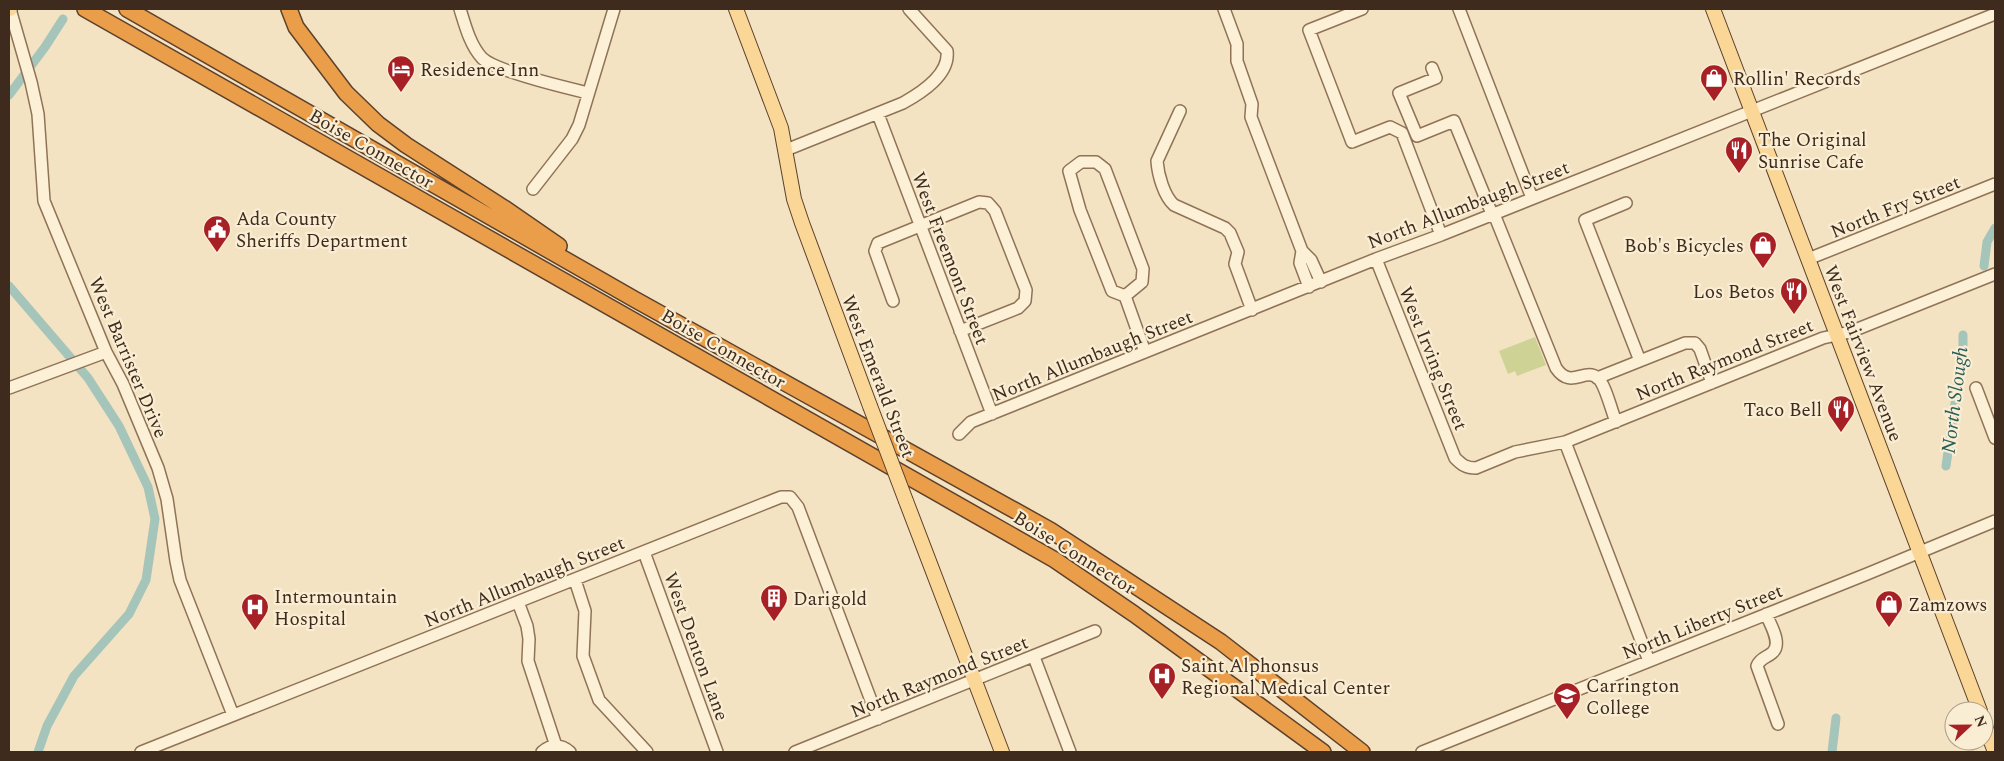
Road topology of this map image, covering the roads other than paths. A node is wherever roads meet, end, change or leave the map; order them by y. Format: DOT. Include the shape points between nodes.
graph roads {
  1 [pos="10,9"];
  2 [pos="85,9"];
  3 [pos="289,9"];
  4 [pos="460,9"];
  5 [pos="614,9"];
  6 [pos="736,9"];
  7 [pos="1224,9"];
  8 [pos="1362,9"];
  9 [pos="1459,9"];
  10 [pos="1713,9"];
  11 [pos="130,10"];
  12 [pos="913,10"];
  13 [pos="1995,14"];
  14 [pos="1432,68"];
  15 [pos="588,93"];
  16 [pos="1180,111"];
  17 [pos="1752,111"];
  18 [pos="878,114"];
  19 [pos="786,150"];
  20 [pos="1995,184"];
  21 [pos="533,189"];
  22 [pos="1532,198"];
  23 [pos="1626,203"];
  24 [pos="1492,214"];
  25 [pos="920,226"];
  26 [pos="1441,235"];
  27 [pos="1302,251"];
  28 [pos="1376,259"];
  29 [pos="1808,259"];
  30 [pos="1995,274"];
  31 [pos="1321,282"];
  32 [pos="1309,287"];
  33 [pos="1125,296"];
  34 [pos="634,299"];
  35 [pos="893,301"];
  36 [pos="1252,310"];
  37 [pos="960,331"];
  38 [pos="1837,335"];
  39 [pos="106,352"];
  40 [pos="1146,352"];
  41 [pos="1640,360"];
  42 [pos="1597,378"];
  43 [pos="1712,383"];
  44 [pos="9,388"];
  45 [pos="1976,388"];
  46 [pos="992,414"];
  47 [pos="1616,422"];
  48 [pos="959,434"];
  49 [pos="1995,438"];
  50 [pos="1565,442"];
  51 [pos="1464,467"];
  52 [pos="1995,521"];
  53 [pos="1919,551"];
  54 [pos="644,552"];
  55 [pos="575,580"];
  56 [pos="518,602"];
  57 [pos="1766,614"];
  58 [pos="1095,631"];
  59 [pos="1034,656"];
  60 [pos="1650,661"];
  61 [pos="974,680"];
  62 [pos="1976,701"];
  63 [pos="233,715"];
  64 [pos="878,719"];
  65 [pos="1778,724"];
  66 [pos="556,746"];
  67 [pos="141,752"];
  68 [pos="542,752"];
  69 [pos="570,752"];
  70 [pos="647,752"];
  71 [pos="717,752"];
  72 [pos="795,752"];
  73 [pos="1002,752"];
  74 [pos="1070,752"];
  75 [pos="1323,752"];
  76 [pos="1362,752"];
  77 [pos="1422,752"];
  1 -- 39 [label="street, West Barrister Drive" via="38,114 44,201"];
  2 -- 75 [label="highway, Boise Connector" via="1055,560"];
  3 -- 34 [label="highway" via="296,27 346,93 378,124"];
  4 -- 15 [label="street" via="482,59 501,69"];
  5 -- 15 [label="street"];
  6 -- 19 [label="main road, West Emerald Street"];
  7 -- 27 [label="street" via="1237,44 1237,61 1252,104 1251,117"];
  8 -- 26 [label="street" via="1309,30 1352,142 1390,127 1402,133"];
  9 -- 22 [label="street"];
  10 -- 17 [label="main road, West Fairview Avenue"];
  11 -- 34 [label="highway, Boise Connector"];
  12 -- 18 [label="street" via="944,46 945,66 928,86 903,103"];
  13 -- 17 [label="street, North Allumbaugh Street"];
  14 -- 24 [label="street" via="1436,78 1400,93 1406,110 1417,136 1454,121"];
  15 -- 21 [label="street" via="572,139"];
  16 -- 36 [label="street" via="1157,161 1169,201 1230,233 1238,252 1235,264"];
  17 -- 22 [label="street, North Allumbaugh Street"];
  17 -- 29 [label="main road, West Fairview Avenue"];
  18 -- 19 [label="street"];
  18 -- 25 [label="street, West Freemont Street"];
  19 -- 61 [label="main road, West Emerald Street, bridge" via="794,199"];
  20 -- 29 [label="street, North Fry Street"];
  22 -- 24 [label="street, North Allumbaugh Street"];
  23 -- 41 [label="street" via="1585,220"];
  24 -- 26 [label="street, North Allumbaugh Street"];
  24 -- 42 [label="street" via="1556,368 1570,379 1588,375"];
  25 -- 35 [label="street" via="878,243 875,251"];
  25 -- 37 [label="street, West Freemont Street"];
  25 -- 37 [label="street" via="979,202 988,203 995,211 1026,290 1026,301 1018,308"];
  26 -- 28 [label="street, North Allumbaugh Street"];
  27 -- 31 [label="street" via="1311,260"];
  27 -- 32 [label="street" via="1300,263"];
  28 -- 31 [label="street, North Allumbaugh Street"];
  28 -- 51 [label="street, West Irving Street" via="1456,458"];
  29 -- 38 [label="main road, West Fairview Avenue"];
  30 -- 38 [label="street, North Raymond Street"];
  31 -- 32 [label="street, North Allumbaugh Street"];
  32 -- 36 [label="street, North Allumbaugh Street"];
  33 -- 33 [label="street" via="1112,291 1080,210 1069,171 1081,162 1096,162 1105,169 1143,270 1142,282"];
  33 -- 40 [label="street"];
  34 -- 76 [label="highway, Boise Connector" via="1050,530 1221,642"];
  36 -- 40 [label="street, North Allumbaugh Street"];
  37 -- 46 [label="street, West Freemont Street"];
  38 -- 43 [label="street, North Raymond Street"];
  38 -- 53 [label="main road, West Fairview Avenue"];
  39 -- 44 [label="street"];
  39 -- 63 [label="street, West Barrister Drive" via="158,468 167,499 180,580"];
  40 -- 46 [label="street, North Allumbaugh Street"];
  41 -- 42 [label="street"];
  41 -- 43 [label="street" via="1684,343 1695,343"];
  42 -- 47 [label="street"];
  43 -- 47 [label="street, North Raymond Street"];
  45 -- 49 [label="street"];
  46 -- 48 [label="street, North Allumbaugh Street" via="971,422"];
  47 -- 50 [label="street, North Raymond Street"];
  50 -- 51 [label="street, North Raymond Street" via="1515,452 1476,468"];
  50 -- 60 [label="street"];
  52 -- 53 [label="street, North Liberty Street"];
  53 -- 57 [label="street, North Liberty Street"];
  53 -- 62 [label="main road, West Fairview Avenue"];
  54 -- 55 [label="street, North Allumbaugh Street"];
  54 -- 64 [label="street, North Allumbaugh Street" via="781,497 790,497 798,507"];
  54 -- 71 [label="street, West Denton Lane"];
  55 -- 56 [label="street, North Allumbaugh Street"];
  55 -- 70 [label="street" via="585,611 583,656 599,700"];
  56 -- 63 [label="street, North Allumbaugh Street"];
  56 -- 66 [label="street" via="527,626 528,661"];
  57 -- 60 [label="street, North Liberty Street"];
  57 -- 65 [label="street" via="1776,647 1757,666"];
  58 -- 59 [label="street, North Raymond Street"];
  59 -- 61 [label="street, North Raymond Street"];
  59 -- 74 [label="street"];
  60 -- 77 [label="street, North Liberty Street"];
  61 -- 64 [label="street, North Raymond Street"];
  61 -- 73 [label="main road, West Emerald Street"];
  63 -- 67 [label="street, North Allumbaugh Street"];
  64 -- 72 [label="street, North Raymond Street"];
  66 -- 68 [label="street"];
  66 -- 69 [label="street"];
}
